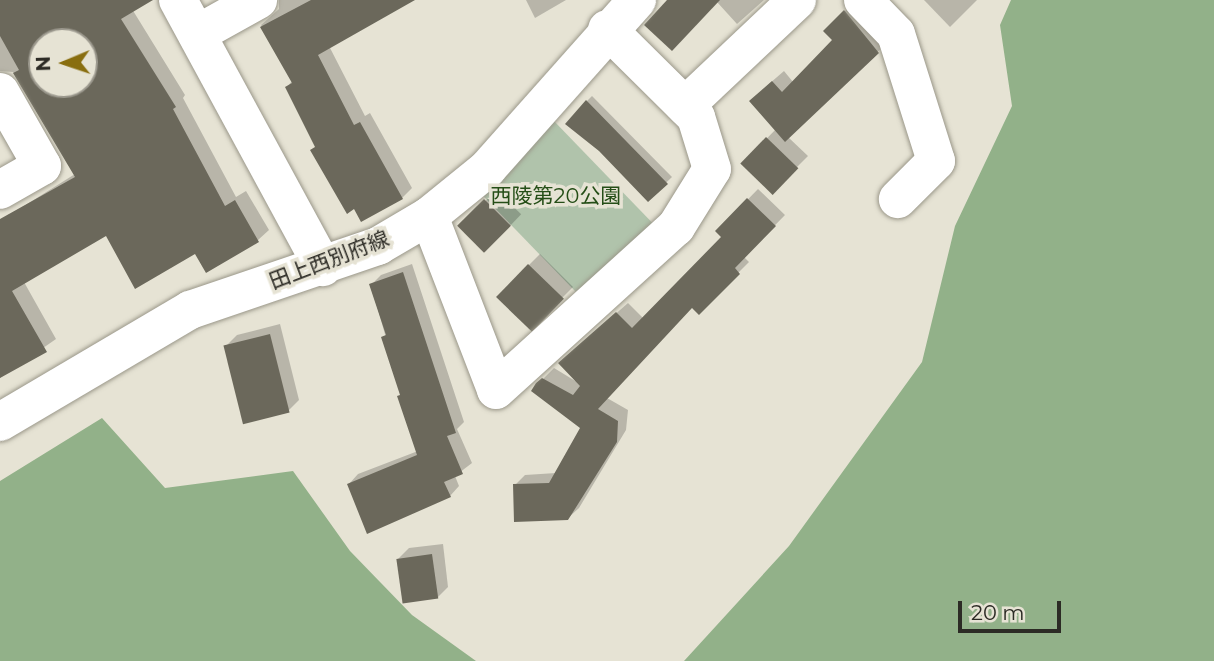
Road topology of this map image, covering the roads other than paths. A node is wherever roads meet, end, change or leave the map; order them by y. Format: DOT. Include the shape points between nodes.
graph roads {
  1 [pos="178,0"];
  2 [pos="258,0"];
  3 [pos="638,0"];
  4 [pos="797,0"];
  5 [pos="863,0"];
  6 [pos="607,29"];
  7 [pos="197,34"];
  8 [pos="0,92"];
  9 [pos="685,106"];
  10 [pos="0,190"];
  11 [pos="898,199"];
  12 [pos="429,216"];
  13 [pos="323,267"];
  14 [pos="0,422"];
  1 -- 7 [label="street"];
  2 -- 7 [label="street"];
  3 -- 6 [label="street, 田上西別府線"];
  4 -- 9 [label="street"];
  5 -- 11 [label="street" via="896,34 936,161"];
  6 -- 9 [label="street"];
  6 -- 12 [label="street, 田上西別府線" via="487,169"];
  7 -- 13 [label="street"];
  8 -- 10 [label="street" via="42,166"];
  9 -- 12 [label="street" via="696,117 712,169 676,226 496,390"];
  12 -- 13 [label="street, 田上西別府線" via="378,246"];
  13 -- 14 [label="street, 田上西別府線" via="230,293 190,310"];
}
